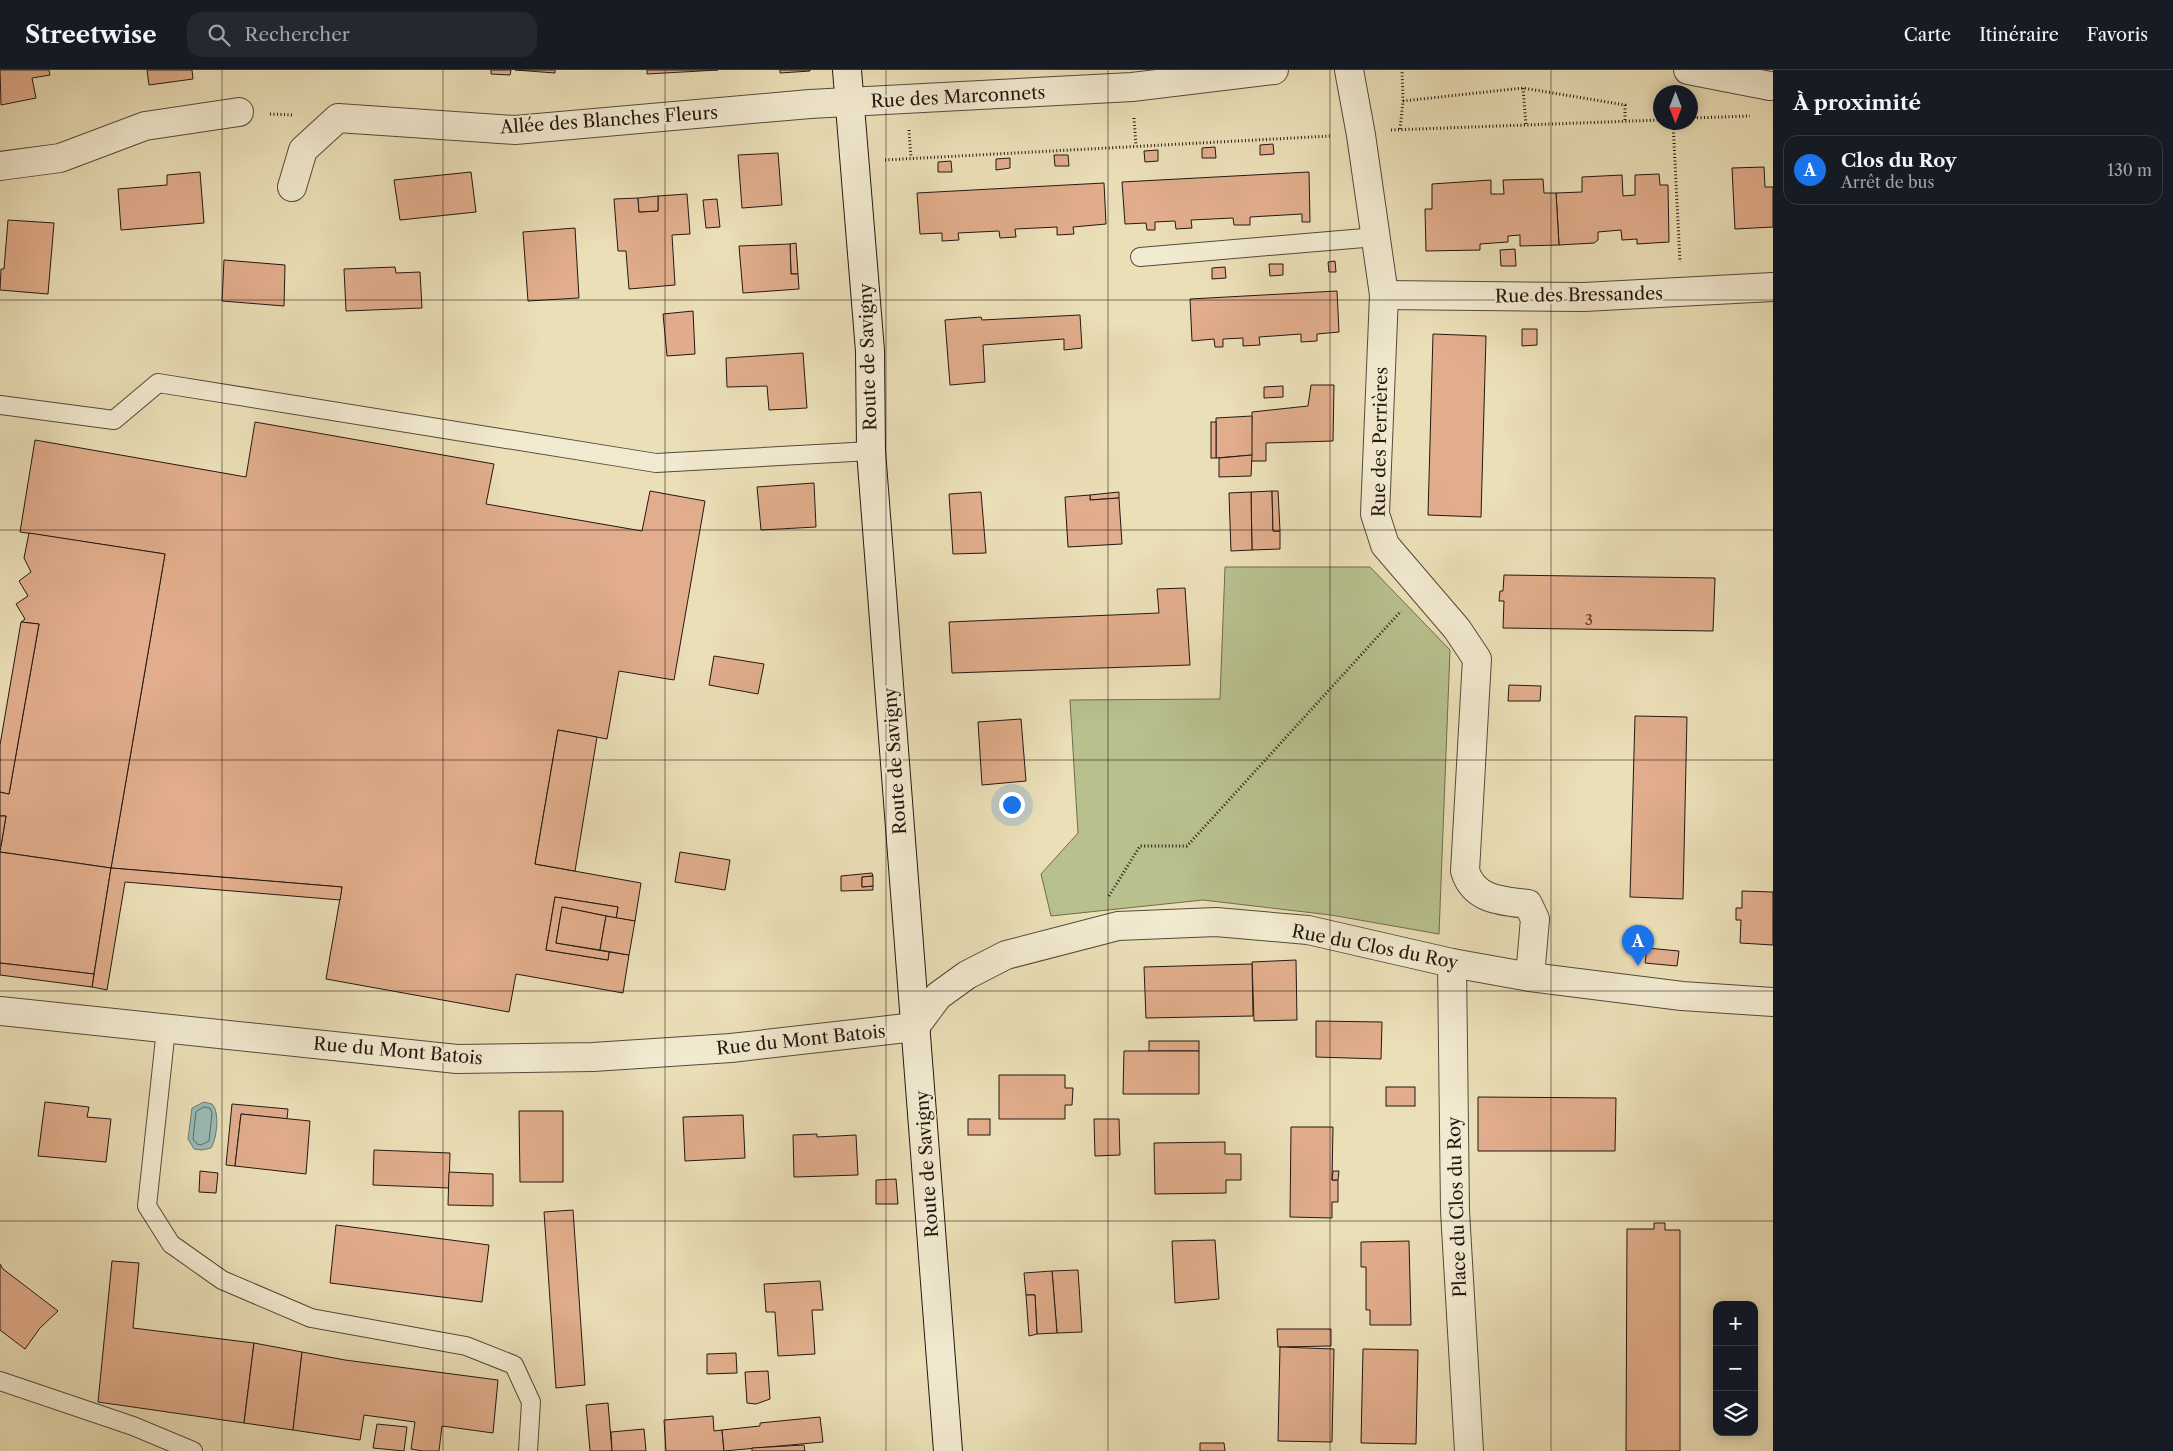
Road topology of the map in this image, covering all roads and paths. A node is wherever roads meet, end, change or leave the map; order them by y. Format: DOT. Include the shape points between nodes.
graph roads {
  1 [pos="847,70"];
  2 [pos="1274,70"];
  3 [pos="1349,70"];
  4 [pos="1402,70"];
  5 [pos="1688,70"];
  6 [pos="1770,86"];
  7 [pos="1523,88"];
  8 [pos="1404,101"];
  9 [pos="850,104"];
  10 [pos="239,112"];
  11 [pos="1754,116"];
  12 [pos="338,118"];
  13 [pos="1698,118"];
  14 [pos="1653,120"];
  15 [pos="1625,121"];
  16 [pos="1526,125"];
  17 [pos="1400,129"];
  18 [pos="1672,130"];
  19 [pos="1361,135"];
  20 [pos="856,162"];
  21 [pos="0,166"];
  22 [pos="292,186"];
  23 [pos="1376,237"];
  24 [pos="1140,256"];
  25 [pos="1773,287"];
  26 [pos="1682,292"];
  27 [pos="1384,296"];
  28 [pos="0,405"];
  29 [pos="871,451"];
  30 [pos="1422,588"];
  31 [pos="1106,902"];
  32 [pos="1452,962"];
  33 [pos="1530,977"];
  34 [pos="1773,1002"];
  35 [pos="0,1011"];
  36 [pos="915,1027"];
  37 [pos="166,1029"];
  38 [pos="0,1381"];
  39 [pos="193,1451"];
  40 [pos="528,1451"];
  41 [pos="948,1451"];
  42 [pos="1469,1451"];
  1 -- 9 [label="street, Route de Savigny"];
  2 -- 9 [label="street, Rue des Marconnets" via="1132,87"];
  3 -- 19 [label="street, Rue des Perrières"];
  4 -- 8 [label="path"];
  5 -- 6 [label="street"];
  7 -- 8 [label="path"];
  7 -- 15 [label="path" via="1624,105"];
  7 -- 16 [label="path"];
  8 -- 17 [label="path"];
  9 -- 12 [label="street, Allée des Blanches Fleurs" via="810,104 515,130"];
  9 -- 20 [label="street, Route de Savigny"];
  10 -- 12 [label="path"];
  10 -- 21 [label="street" via="145,126 60,158"];
  11 -- 13 [label="path"];
  12 -- 22 [label="street" via="304,150"];
  14 -- 15 [label="path"];
  15 -- 16 [label="path"];
  16 -- 17 [label="path"];
  17 -- 19 [label="path"];
  18 -- 26 [label="path"];
  19 -- 20 [label="path"];
  19 -- 23 [label="street, Rue des Perrières"];
  20 -- 29 [label="street, Route de Savigny" via="870,351"];
  23 -- 24 [label="lane"];
  23 -- 27 [label="street, Rue des Perrières"];
  25 -- 26 [label="street, Rue des Bressandes"];
  26 -- 27 [label="street, Rue des Bressandes" via="1584,297"];
  27 -- 30 [label="street, Rue des Perrières" via="1375,514 1385,546"];
  28 -- 29 [label="lane" via="114,420 158,383 656,463"];
  29 -- 36 [label="street, Route de Savigny"];
  30 -- 31 [label="path" via="1187,846 1140,846"];
  30 -- 33 [label="street, Rue des Perrières" via="1458,629 1477,659 1465,870 1469,884 1485,896 1528,904 1535,919"];
  32 -- 33 [label="street, Rue du Clos du Roy"];
  32 -- 36 [label="street, Rue du Clos du Roy" via="1308,930 1216,922 1118,926 994,960 938,996"];
  32 -- 42 [label="street, Place du Clos du Roy" via="1455,1211"];
  33 -- 34 [label="street, Rue du Clos du Roy" via="1682,996"];
  35 -- 37 [label="street, Rue du Mont Batois"];
  36 -- 37 [label="street, Rue du Mont Batois" via="731,1048 593,1057 457,1059"];
  36 -- 41 [label="street, Route de Savigny"];
  37 -- 40 [label="lane" via="147,1206 171,1244 222,1280 311,1318 466,1346 514,1365 531,1402"];
  38 -- 39 [label="lane" via="132,1426"];
}
